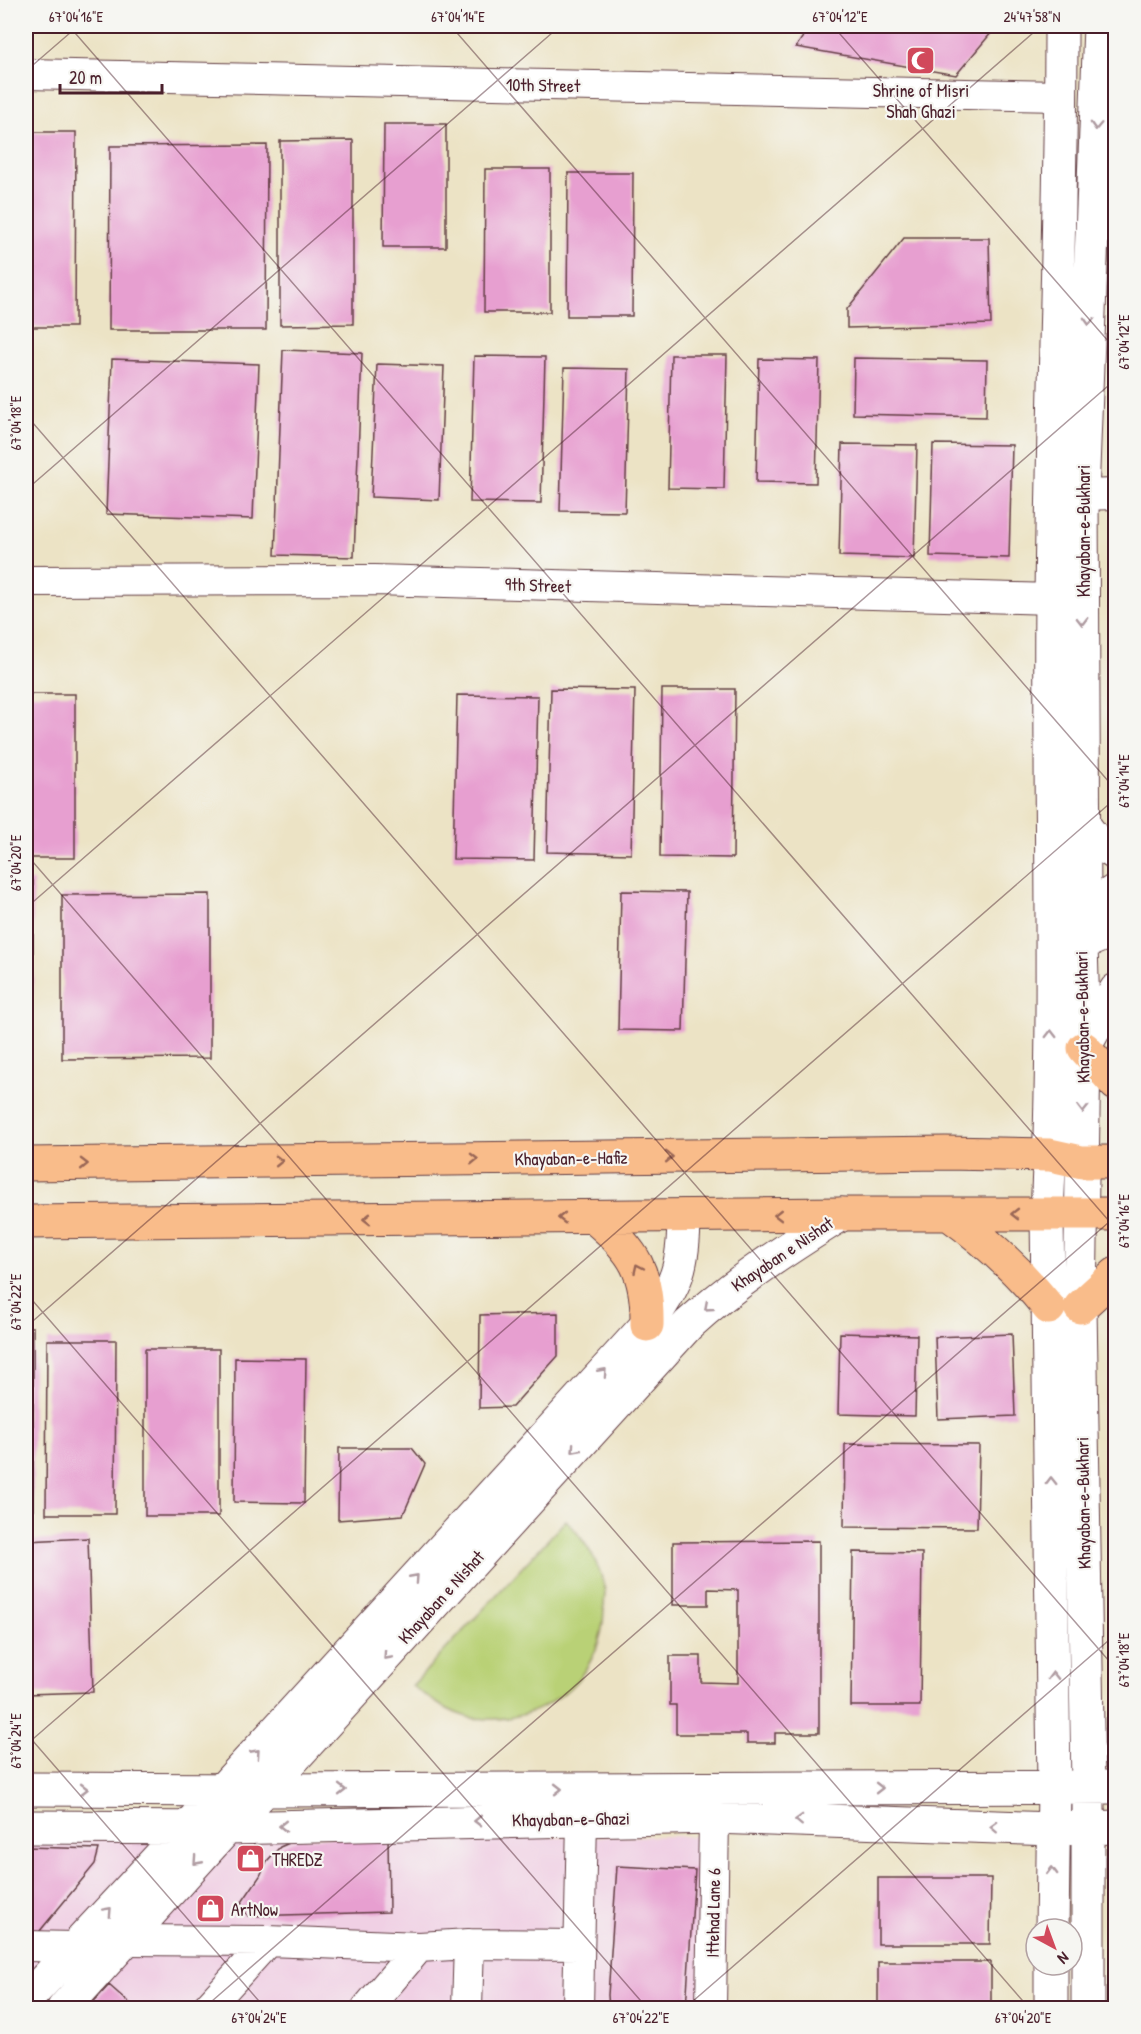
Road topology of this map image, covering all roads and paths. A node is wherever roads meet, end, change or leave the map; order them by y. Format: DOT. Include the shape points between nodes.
graph roads {
  1 [pos="1061,26"];
  2 [pos="1100,26"];
  3 [pos="26,74"];
  4 [pos="1061,96"];
  5 [pos="1116,494"];
  6 [pos="1082,495"];
  7 [pos="26,581"];
  8 [pos="1051,599"];
  9 [pos="1083,824"];
  10 [pos="1116,854"];
  11 [pos="1116,890"];
  12 [pos="1084,908"];
  13 [pos="1051,914"];
  14 [pos="1116,929"];
  15 [pos="1066,946"];
  16 [pos="1116,990"];
  17 [pos="1084,1048"];
  18 [pos="1116,1084"];
  19 [pos="1050,1155"];
  20 [pos="1082,1162"];
  21 [pos="1116,1162"];
  22 [pos="26,1164"];
  23 [pos="842,1214"];
  24 [pos="949,1214"];
  25 [pos="1047,1214"];
  26 [pos="1081,1214"];
  27 [pos="1116,1214"];
  28 [pos="684,1216"];
  29 [pos="596,1218"];
  30 [pos="26,1222"];
  31 [pos="1116,1274"];
  32 [pos="1065,1307"];
  33 [pos="646,1325"];
  34 [pos="1054,1787"];
  35 [pos="1102,1787"];
  36 [pos="26,1788"];
  37 [pos="222,1790"];
  38 [pos="265,1790"];
  39 [pos="714,1817"];
  40 [pos="582,1819"];
  41 [pos="26,1827"];
  42 [pos="185,1827"];
  43 [pos="1102,1827"];
  44 [pos="227,1828"];
  45 [pos="1053,1829"];
  46 [pos="1052,1917"];
  47 [pos="126,1940"];
  48 [pos="268,1941"];
  49 [pos="469,1944"];
  50 [pos="579,1945"];
  51 [pos="26,1946"];
  52 [pos="75,1947"];
  53 [pos="419,1947"];
  54 [pos="1052,1977"];
  55 [pos="26,2000"];
  56 [pos="64,2008"];
  57 [pos="207,2008"];
  58 [pos="367,2008"];
  59 [pos="467,2008"];
  60 [pos="578,2008"];
  61 [pos="711,2008"];
  62 [pos="1051,2008"];
  63 [pos="1088,2008"];
  1 -- 4 [label="street, Khayaban-e-Bukhari"];
  2 -- 6 [label="street, Khayaban-e-Bukhari, one-way"];
  3 -- 4 [label="street, 10th Street"];
  4 -- 8 [label="street, Khayaban-e-Bukhari"];
  5 -- 6 [label="street"];
  6 -- 9 [label="street, Khayaban-e-Bukhari, one-way"];
  7 -- 8 [label="street, 9th Street" via="374,580"];
  8 -- 13 [label="street, Khayaban-e-Bukhari"];
  9 -- 10 [label="street" via="1096,841"];
  9 -- 12 [label="street, Khayaban-e-Bukhari"];
  11 -- 12 [label="street"];
  12 -- 13 [label="street"];
  12 -- 15 [label="street, Khayaban-e-Bukhari"];
  13 -- 15 [label="street, Khayaban-e-Bukhari"];
  14 -- 15 [label="street"];
  15 -- 17 [label="street, Khayaban-e-Bukhari"];
  19 -- 15 [label="street, Khayaban-e-Bukhari, one-way"];
  16 -- 17 [label="street"];
  17 -- 18 [label="main road"];
  17 -- 20 [label="street, Khayaban-e-Bukhari, one-way"];
  19 -- 20 [label="main road, Khayaban-e-Hafiz"];
  22 -- 19 [label="main road, Khayaban-e-Hafiz, one-way"];
  19 -- 25 [label="street, Khayaban-e-Bukhari"];
  20 -- 21 [label="main road, Khayaban-e-Hafiz"];
  20 -- 26 [label="street, Khayaban-e-Bukhari"];
  23 -- 24 [label="main road"];
  23 -- 28 [label="main road, one-way"];
  23 -- 38 [label="street, Khayaban e Nishat, one-way" via="764,1263 687,1325"];
  25 -- 24 [label="main road, one-way"];
  24 -- 32 [label="main road"];
  25 -- 26 [label="main road"];
  25 -- 32 [label="street, Khayaban-e-Bukhari"];
  26 -- 27 [label="main road"];
  26 -- 32 [label="street, Khayaban-e-Bukhari"];
  28 -- 29 [label="main road"];
  28 -- 33 [label="street, Khayaban e Nishat" via="684,1248 675,1283"];
  29 -- 30 [label="main road, one-way"];
  33 -- 29 [label="main road, one-way" via="647,1299 642,1275 630,1252"];
  31 -- 32 [label="main road"];
  34 -- 32 [label="street, Khayaban-e-Bukhari, one-way"];
  32 -- 35 [label="street, Khayaban-e-Bukhari"];
  37 -- 33 [label="street, Khayaban e Nishat, one-way"];
  34 -- 35 [label="street, Khayaban-e-Ghazi"];
  38 -- 34 [label="street, Khayaban-e-Ghazi, one-way"];
  34 -- 45 [label="street, Khayaban-e-Bukhari"];
  35 -- 43 [label="street, Khayaban-e-Bukhari"];
  36 -- 37 [label="street, Khayaban-e-Ghazi, one-way"];
  37 -- 38 [label="street, Khayaban-e-Ghazi"];
  37 -- 42 [label="street, Khayaban e Nishat"];
  38 -- 44 [label="street, Khayaban e Nishat"];
  39 -- 40 [label="street, Khayaban-e-Ghazi"];
  45 -- 39 [label="street, Khayaban-e-Ghazi, one-way"];
  39 -- 61 [label="street, Ittehad Lane 6"];
  40 -- 44 [label="street, Khayaban-e-Ghazi, one-way"];
  40 -- 50 [label="street"];
  41 -- 42 [label="street, Khayaban-e-Ghazi"];
  42 -- 44 [label="street, Khayaban-e-Ghazi"];
  52 -- 42 [label="street, Khayaban e Nishat, one-way"];
  43 -- 45 [label="street, Khayaban-e-Ghazi"];
  43 -- 63 [label="street, Khayaban-e-Bukhari"];
  44 -- 47 [label="street, Khayaban e Nishat, one-way"];
  46 -- 45 [label="street, Khayaban-e-Bukhari, one-way"];
  47 -- 48 [label="street"];
  47 -- 56 [label="street, Khayaban e Nishat"];
  48 -- 53 [label="street"];
  48 -- 57 [label="street"];
  49 -- 50 [label="street"];
  49 -- 53 [label="street"];
  49 -- 59 [label="street"];
  50 -- 60 [label="street"];
  51 -- 52 [label="street"];
  52 -- 55 [label="street, Khayaban e Nishat"];
  53 -- 58 [label="street"];
  54 -- 62 [label="street"];
}
